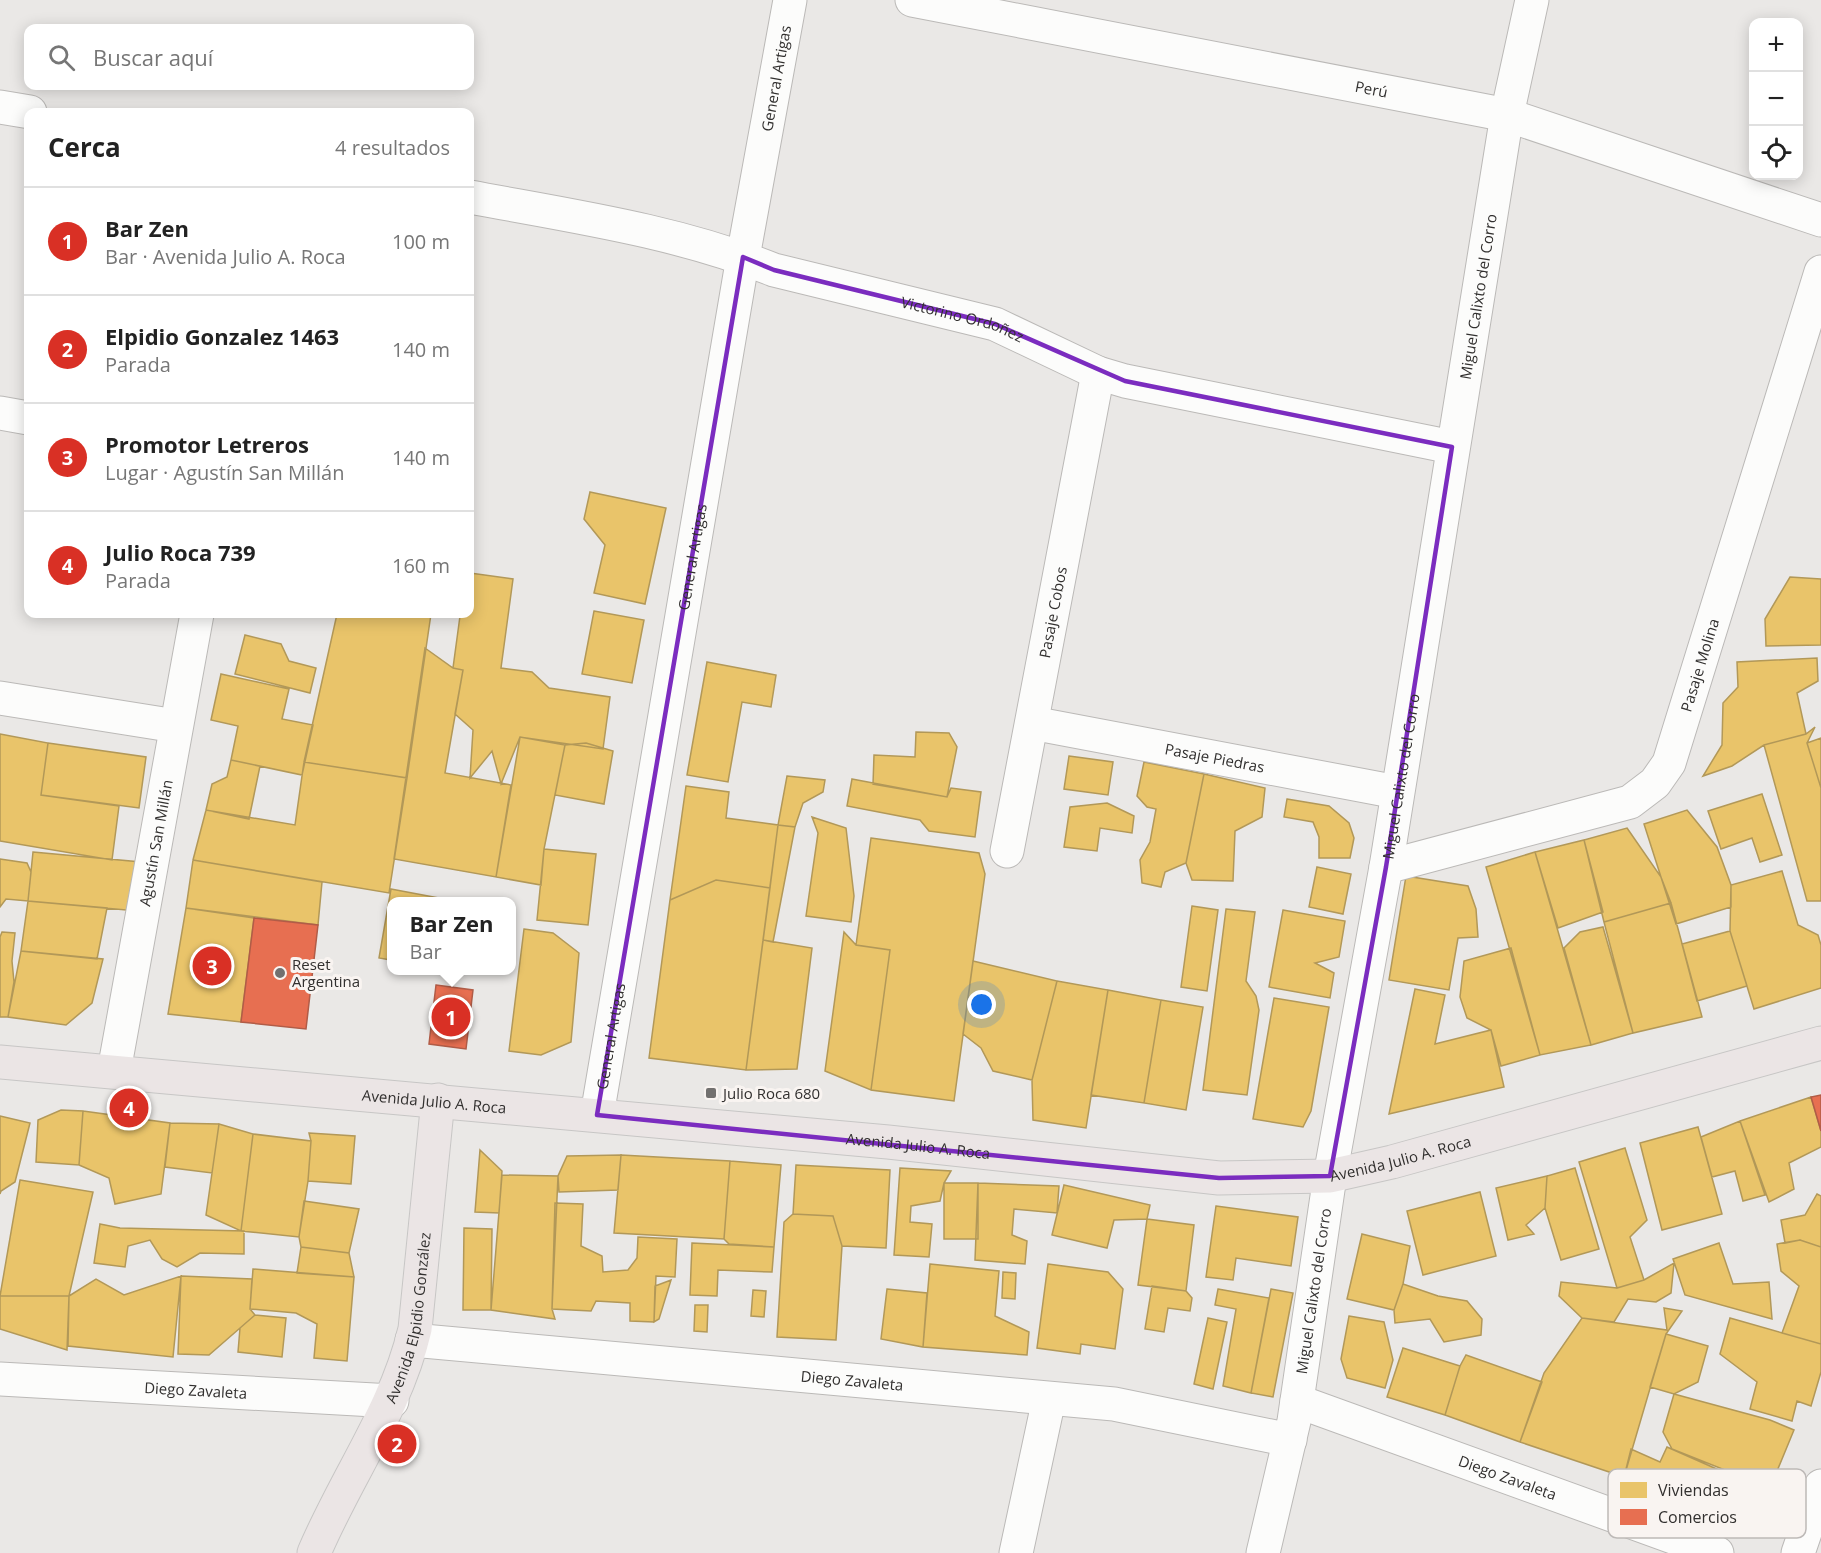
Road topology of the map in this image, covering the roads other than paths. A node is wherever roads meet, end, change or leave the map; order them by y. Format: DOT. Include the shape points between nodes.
graph roads {
  1 [pos="790,0"];
  2 [pos="912,0"];
  3 [pos="1532,0"];
  4 [pos="0,107"];
  5 [pos="24,111"];
  6 [pos="1507,115"];
  7 [pos="474,198"];
  8 [pos="1821,220"];
  9 [pos="743,257"];
  10 [pos="1821,273"];
  11 [pos="1098,373"];
  12 [pos="0,413"];
  13 [pos="24,417"];
  14 [pos="1452,447"];
  15 [pos="196,618"];
  16 [pos="0,698"];
  17 [pos="1032,723"];
  18 [pos="176,726"];
  19 [pos="1397,792"];
  20 [pos="1007,851"];
  21 [pos="1386,867"];
  22 [pos="1821,1043"];
  23 [pos="0,1062"];
  24 [pos="114,1071"];
  25 [pos="438,1100"];
  26 [pos="597,1115"];
  27 [pos="1330,1176"];
  28 [pos="412,1340"];
  29 [pos="0,1379"];
  30 [pos="1049,1399"];
  31 [pos="392,1401"];
  32 [pos="1297,1401"];
  33 [pos="1290,1440"];
  34 [pos="1821,1486"];
  35 [pos="1608,1514"];
  36 [pos="1806,1530"];
  37 [pos="1676,1538"];
  38 [pos="1803,1538"];
  39 [pos="314,1553"];
  40 [pos="1016,1553"];
  41 [pos="1263,1553"];
  42 [pos="1717,1553"];
  43 [pos="1798,1553"];
  1 -- 9 [label="street, General Artigas"];
  2 -- 6 [label="street, Perú"];
  3 -- 6 [label="street, Miguel Calixto del Corro"];
  4 -- 5 [label="street"];
  6 -- 8 [label="street, Perú"];
  6 -- 14 [label="street, Miguel Calixto del Corro"];
  7 -- 9 [label="street, Victorino Ordoñez" via="661,234"];
  9 -- 11 [label="street, Victorino Ordoñez" via="774,270 995,324"];
  9 -- 26 [label="street, General Artigas"];
  10 -- 21 [label="street, Pasaje Molina" via="1669,763 1655,783 1630,802"];
  11 -- 14 [label="street, Victorino Ordoñez"];
  11 -- 17 [label="street, Pasaje Cobos"];
  12 -- 13 [label="street"];
  14 -- 19 [label="street, Miguel Calixto del Corro"];
  15 -- 18 [label="street, Agustín San Millán"];
  16 -- 18 [label="street"];
  17 -- 19 [label="street, Pasaje Piedras"];
  17 -- 20 [label="street, Pasaje Cobos"];
  18 -- 24 [label="street, Agustín San Millán"];
  19 -- 21 [label="street, Miguel Calixto del Corro"];
  21 -- 27 [label="street, Miguel Calixto del Corro"];
  22 -- 27 [label="main road, Avenida Julio A. Roca"];
  23 -- 24 [label="main road, Avenida Julio A. Roca"];
  24 -- 25 [label="main road, Avenida Julio A. Roca"];
  25 -- 26 [label="main road, Avenida Julio A. Roca"];
  25 -- 28 [label="main road, Avenida Elpidio González"];
  26 -- 27 [label="main road, Avenida Julio A. Roca" via="1219,1178"];
  27 -- 32 [label="street, Miguel Calixto del Corro"];
  28 -- 30 [label="street, Diego Zavaleta"];
  28 -- 31 [label="main road, Avenida Elpidio González"];
  29 -- 31 [label="street, Diego Zavaleta"];
  30 -- 33 [label="street, Diego Zavaleta" via="1114,1404"];
  30 -- 40 [label="street"];
  31 -- 39 [label="main road, Avenida Elpidio González"];
  32 -- 33 [label="street, Miguel Calixto del Corro"];
  32 -- 35 [label="street, Diego Zavaleta"];
  33 -- 41 [label="street, Miguel Calixto del Corro"];
  34 -- 36 [label="street"];
  37 -- 42 [label="street, Diego Zavaleta"];
  38 -- 43 [label="street"];
}
